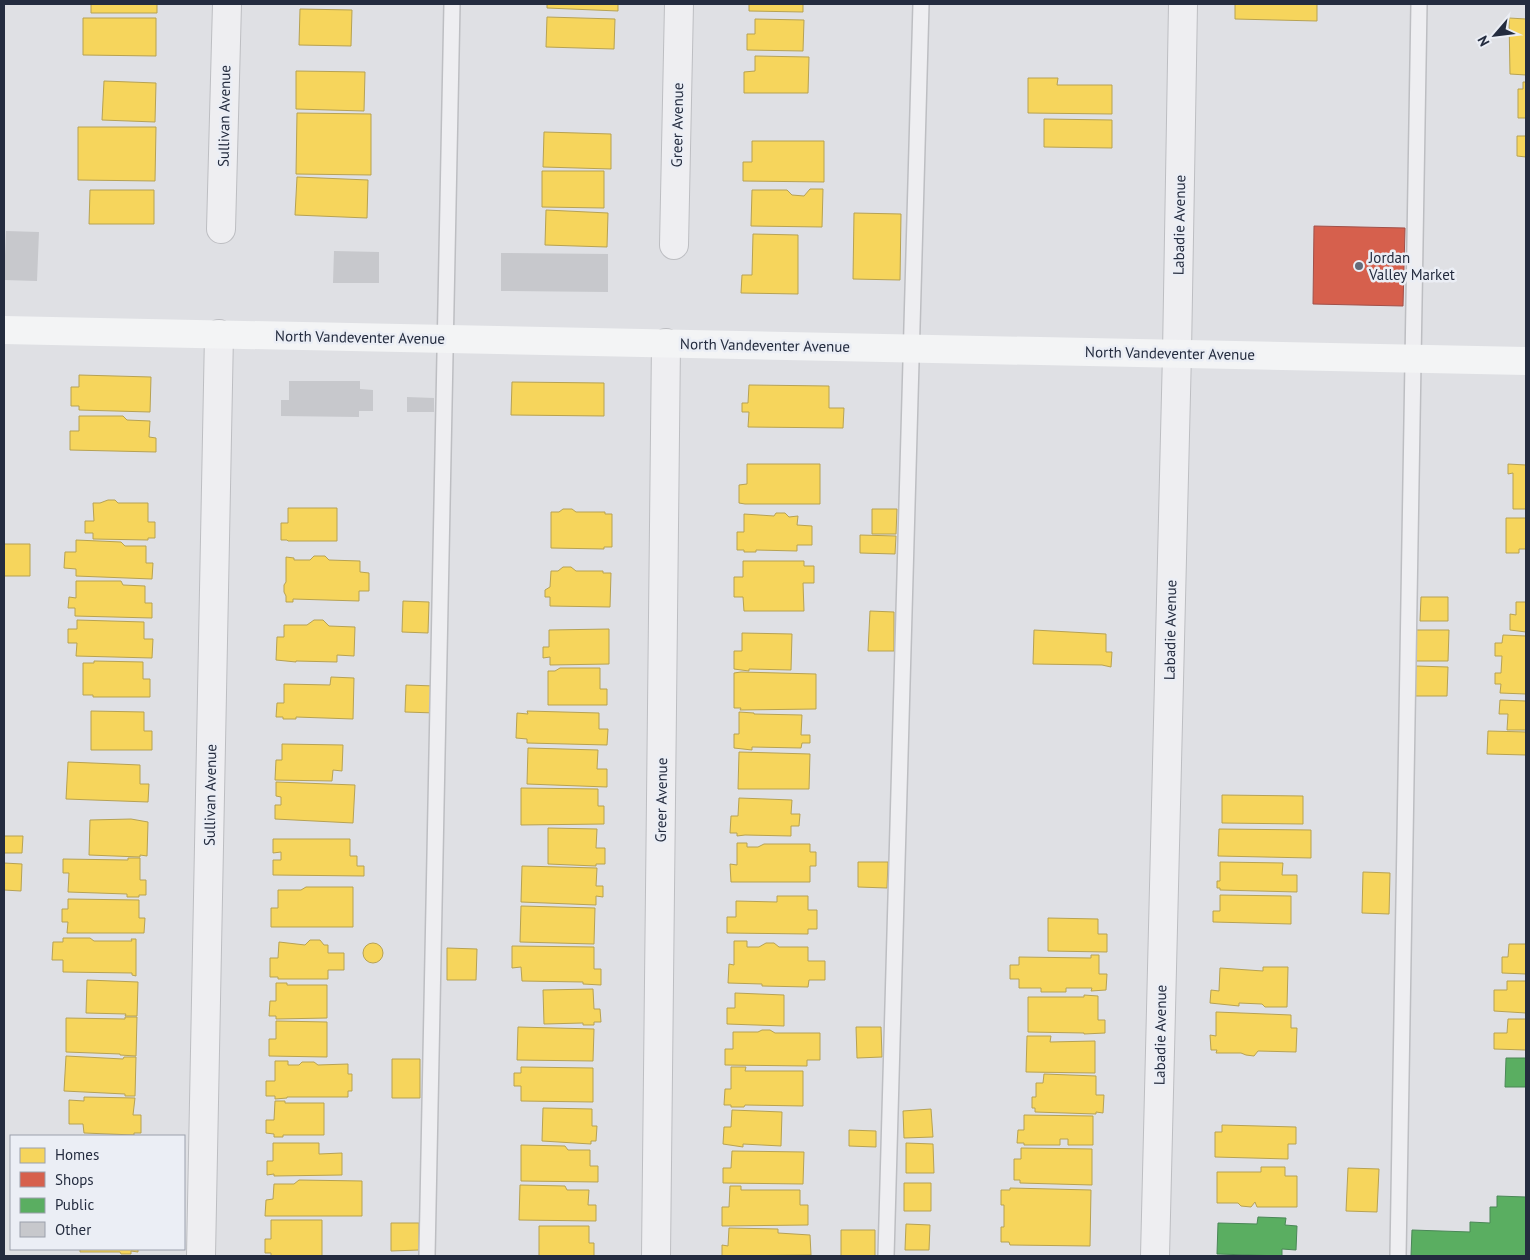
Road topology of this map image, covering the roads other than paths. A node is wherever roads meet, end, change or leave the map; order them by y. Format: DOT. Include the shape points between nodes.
graph roads {
  1 [pos="227,4"];
  2 [pos="452,4"];
  3 [pos="679,4"];
  4 [pos="921,4"];
  5 [pos="1184,4"];
  6 [pos="1419,4"];
  7 [pos="221,229"];
  8 [pos="674,245"];
  9 [pos="4,330"];
  10 [pos="219,334"];
  11 [pos="445,339"];
  12 [pos="666,343"];
  13 [pos="912,348"];
  14 [pos="1177,353"];
  15 [pos="1412,358"];
  16 [pos="1526,361"];
  17 [pos="201,1256"];
  18 [pos="427,1256"];
  19 [pos="656,1256"];
  20 [pos="886,1256"];
  21 [pos="1155,1256"];
  22 [pos="1398,1256"];
  1 -- 7 [label="street, Sullivan Avenue"];
  2 -- 11 [label="lane"];
  3 -- 8 [label="street, Greer Avenue"];
  4 -- 13 [label="lane"];
  5 -- 14 [label="street, Labadie Avenue"];
  6 -- 15 [label="lane"];
  9 -- 10 [label="main road, North Vandeventer Avenue"];
  10 -- 11 [label="main road, North Vandeventer Avenue"];
  10 -- 17 [label="street, Sullivan Avenue"];
  11 -- 12 [label="main road, North Vandeventer Avenue"];
  11 -- 18 [label="lane"];
  12 -- 13 [label="main road, North Vandeventer Avenue"];
  12 -- 19 [label="street, Greer Avenue"];
  13 -- 14 [label="main road, North Vandeventer Avenue"];
  13 -- 20 [label="lane"];
  14 -- 15 [label="main road, North Vandeventer Avenue"];
  14 -- 21 [label="street, Labadie Avenue"];
  15 -- 16 [label="main road, North Vandeventer Avenue"];
  15 -- 22 [label="lane"];
}
